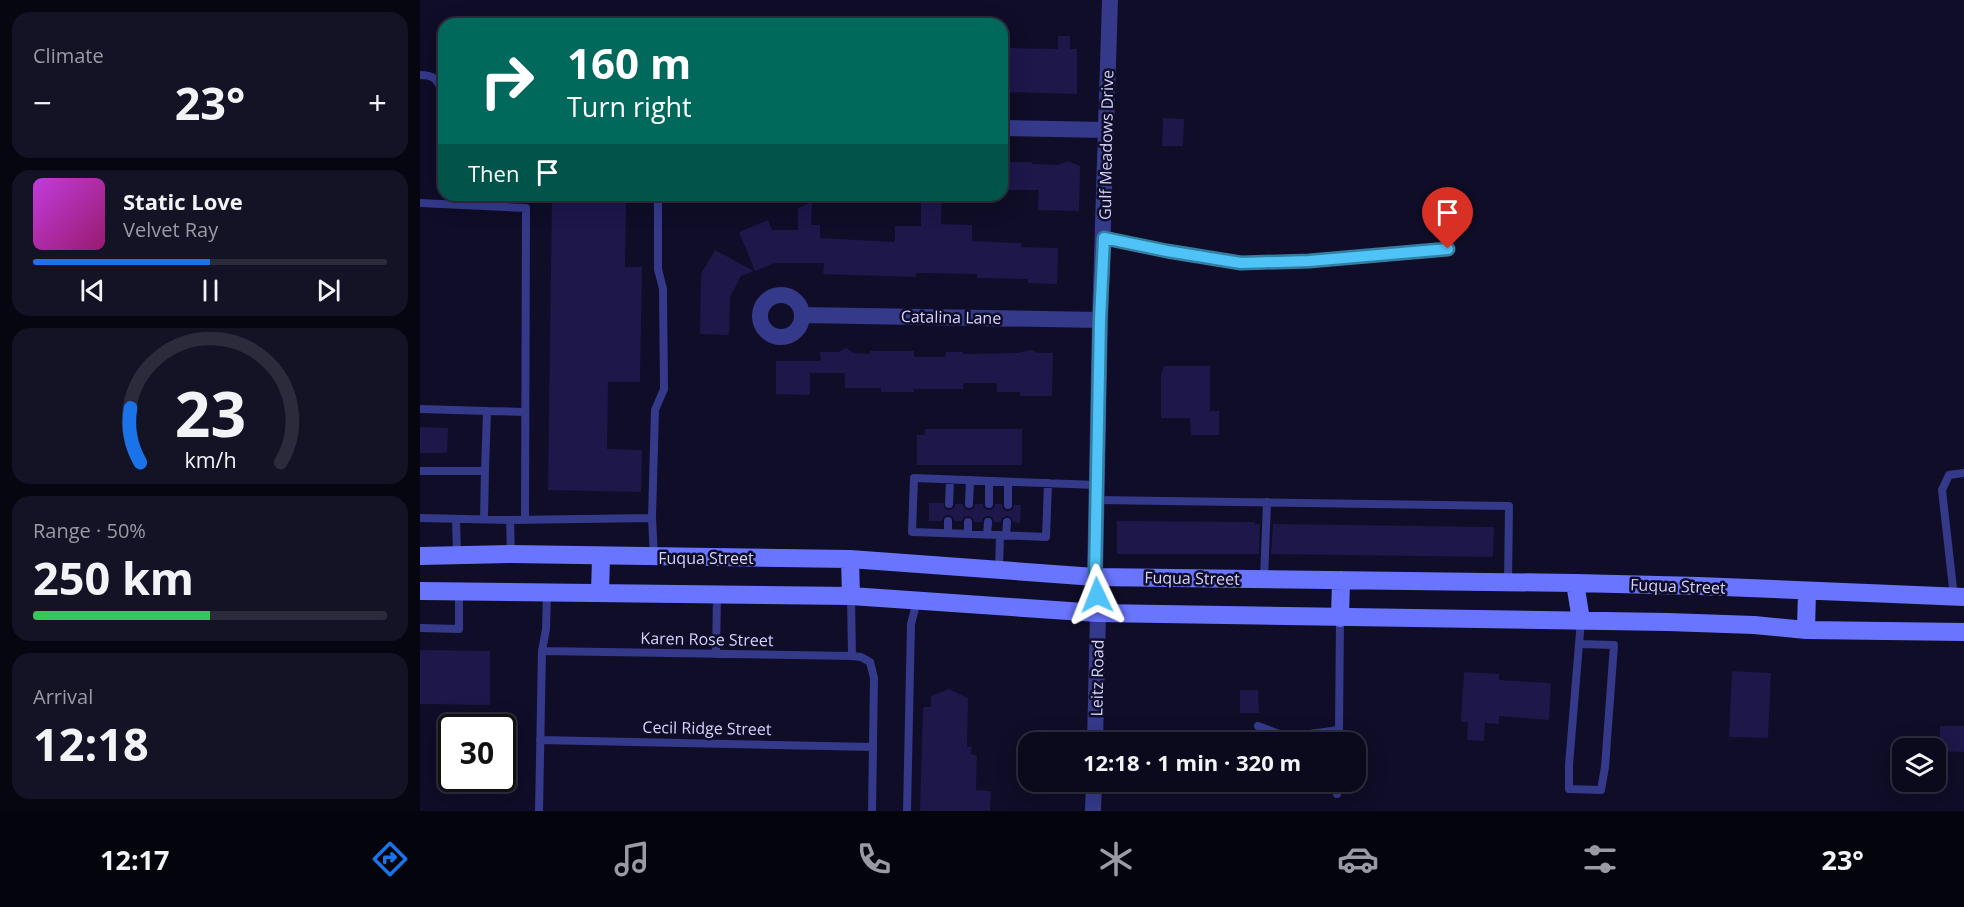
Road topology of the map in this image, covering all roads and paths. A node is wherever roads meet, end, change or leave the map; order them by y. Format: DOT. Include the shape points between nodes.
graph roads {
  1 [pos="1110,0"];
  2 [pos="420,75"];
  3 [pos="438,81"];
  4 [pos="1008,128"];
  5 [pos="1106,130"];
  6 [pos="658,201"];
  7 [pos="420,203"];
  8 [pos="1104,238"];
  9 [pos="1448,249"];
  10 [pos="802,315"];
  11 [pos="1100,320"];
  12 [pos="420,409"];
  13 [pos="487,411"];
  14 [pos="525,412"];
  15 [pos="420,471"];
  16 [pos="485,471"];
  17 [pos="1964,473"];
  18 [pos="950,480"];
  19 [pos="970,480"];
  20 [pos="989,481"];
  21 [pos="1008,482"];
  22 [pos="1048,483"];
  23 [pos="1097,492"];
  24 [pos="1267,502"];
  25 [pos="949,504"];
  26 [pos="969,504"];
  27 [pos="989,504"];
  28 [pos="1008,505"];
  29 [pos="420,518"];
  30 [pos="652,518"];
  31 [pos="456,519"];
  32 [pos="484,519"];
  33 [pos="525,519"];
  34 [pos="510,520"];
  35 [pos="948,521"];
  36 [pos="968,522"];
  37 [pos="988,522"];
  38 [pos="1007,522"];
  39 [pos="948,534"];
  40 [pos="968,534"];
  41 [pos="987,535"];
  42 [pos="1003,535"];
  43 [pos="457,554"];
  44 [pos="510,554"];
  45 [pos="420,556"];
  46 [pos="601,556"];
  47 [pos="654,557"];
  48 [pos="850,559"];
  49 [pos="999,569"];
  50 [pos="1095,577"];
  51 [pos="1264,579"];
  52 [pos="1341,580"];
  53 [pos="1508,582"];
  54 [pos="1575,583"];
  55 [pos="420,591"];
  56 [pos="1807,591"];
  57 [pos="459,592"];
  58 [pos="547,593"];
  59 [pos="600,593"];
  60 [pos="717,595"];
  61 [pos="851,596"];
  62 [pos="1959,597"];
  63 [pos="917,601"];
  64 [pos="1098,613"];
  65 [pos="1340,618"];
  66 [pos="1581,620"];
  67 [pos="420,628"];
  68 [pos="1806,630"];
  69 [pos="1964,632"];
  70 [pos="1579,644"];
  71 [pos="542,651"];
  72 [pos="716,654"];
  73 [pos="852,656"];
  74 [pos="1258,726"];
  75 [pos="1339,730"];
  76 [pos="1095,732"];
  77 [pos="540,740"];
  78 [pos="873,747"];
  79 [pos="1094,792"];
  80 [pos="539,811"];
  81 [pos="872,811"];
  82 [pos="907,811"];
  83 [pos="1093,811"];
  1 -- 5 [label="street, Gulf Meadows Drive"];
  2 -- 3 [label="lane"];
  4 -- 5 [label="street"];
  5 -- 8 [label="street, Gulf Meadows Drive"];
  6 -- 30 [label="lane" via="664,388 655,410"];
  7 -- 14 [label="lane" via="526,208"];
  8 -- 9 [label="lane" via="1241,263"];
  8 -- 11 [label="street, Gulf Meadows Drive"];
  10 -- 11 [label="street, Catalina Lane"];
  11 -- 23 [label="street, Gulf Meadows Drive"];
  12 -- 13 [label="lane"];
  13 -- 14 [label="lane"];
  13 -- 16 [label="lane"];
  14 -- 33 [label="lane"];
  15 -- 16 [label="lane"];
  16 -- 32 [label="lane"];
  17 -- 62 [label="lane" via="1949,475 1942,490"];
  18 -- 19 [label="lane"];
  18 -- 25 [label="lane"];
  18 -- 39 [label="lane" via="914,478 912,532"];
  19 -- 20 [label="lane"];
  19 -- 26 [label="lane"];
  20 -- 21 [label="lane"];
  20 -- 27 [label="lane"];
  21 -- 22 [label="lane"];
  21 -- 28 [label="lane"];
  22 -- 23 [label="lane"];
  22 -- 42 [label="lane" via="1046,537"];
  23 -- 24 [label="lane"];
  23 -- 50 [label="street, Gulf Meadows Drive"];
  24 -- 51 [label="lane"];
  24 -- 53 [label="lane" via="1509,506"];
  29 -- 31 [label="lane"];
  30 -- 33 [label="lane"];
  30 -- 47 [label="lane"];
  31 -- 32 [label="lane"];
  31 -- 43 [label="lane"];
  32 -- 34 [label="lane"];
  33 -- 34 [label="lane"];
  34 -- 44 [label="lane"];
  35 -- 39 [label="lane"];
  36 -- 40 [label="lane"];
  37 -- 41 [label="lane"];
  38 -- 42 [label="lane"];
  39 -- 40 [label="lane"];
  40 -- 41 [label="lane"];
  41 -- 42 [label="lane"];
  42 -- 49 [label="lane"];
  43 -- 44 [label="main road, Fuqua Street"];
  43 -- 45 [label="main road, Fuqua Street"];
  44 -- 46 [label="main road, Fuqua Street"];
  46 -- 47 [label="main road, Fuqua Street"];
  46 -- 59 [label="main road"];
  47 -- 48 [label="main road, Fuqua Street"];
  48 -- 49 [label="main road, Fuqua Street"];
  48 -- 61 [label="main road"];
  49 -- 50 [label="main road, Fuqua Street"];
  50 -- 51 [label="main road, Fuqua Street"];
  50 -- 64 [label="street, Leitz Road"];
  51 -- 52 [label="main road, Fuqua Street"];
  52 -- 53 [label="main road, Fuqua Street"];
  52 -- 65 [label="main road"];
  53 -- 54 [label="main road, Fuqua Street"];
  54 -- 56 [label="main road, Fuqua Street"];
  54 -- 66 [label="main road"];
  55 -- 57 [label="main road"];
  56 -- 62 [label="main road, Fuqua Street"];
  56 -- 68 [label="main road"];
  57 -- 58 [label="main road"];
  57 -- 67 [label="lane" via="459,629"];
  58 -- 59 [label="main road"];
  58 -- 71 [label="lane"];
  59 -- 60 [label="main road"];
  60 -- 61 [label="main road"];
  60 -- 72 [label="lane"];
  61 -- 63 [label="main road"];
  61 -- 73 [label="lane"];
  63 -- 64 [label="main road"];
  63 -- 82 [label="lane" via="911,624"];
  64 -- 65 [label="main road"];
  64 -- 76 [label="street, Leitz Road"];
  65 -- 66 [label="main road"];
  65 -- 75 [label="lane"];
  66 -- 68 [label="main road"];
  66 -- 70 [label="lane"];
  68 -- 69 [label="main road"];
  70 -- 70 [label="lane" via="1614,645 1601,790 1569,789"];
  71 -- 72 [label="lane, Karen Rose Street"];
  71 -- 77 [label="lane"];
  72 -- 73 [label="lane, Karen Rose Street"];
  73 -- 78 [label="lane, Karen Rose Street" via="870,662 874,678"];
  74 -- 75 [label="lane" via="1287,737"];
  77 -- 78 [label="lane, Cecil Ridge Street"];
  77 -- 80 [label="lane"];
  78 -- 81 [label="lane"];
  79 -- 83 [label="street"];
}
